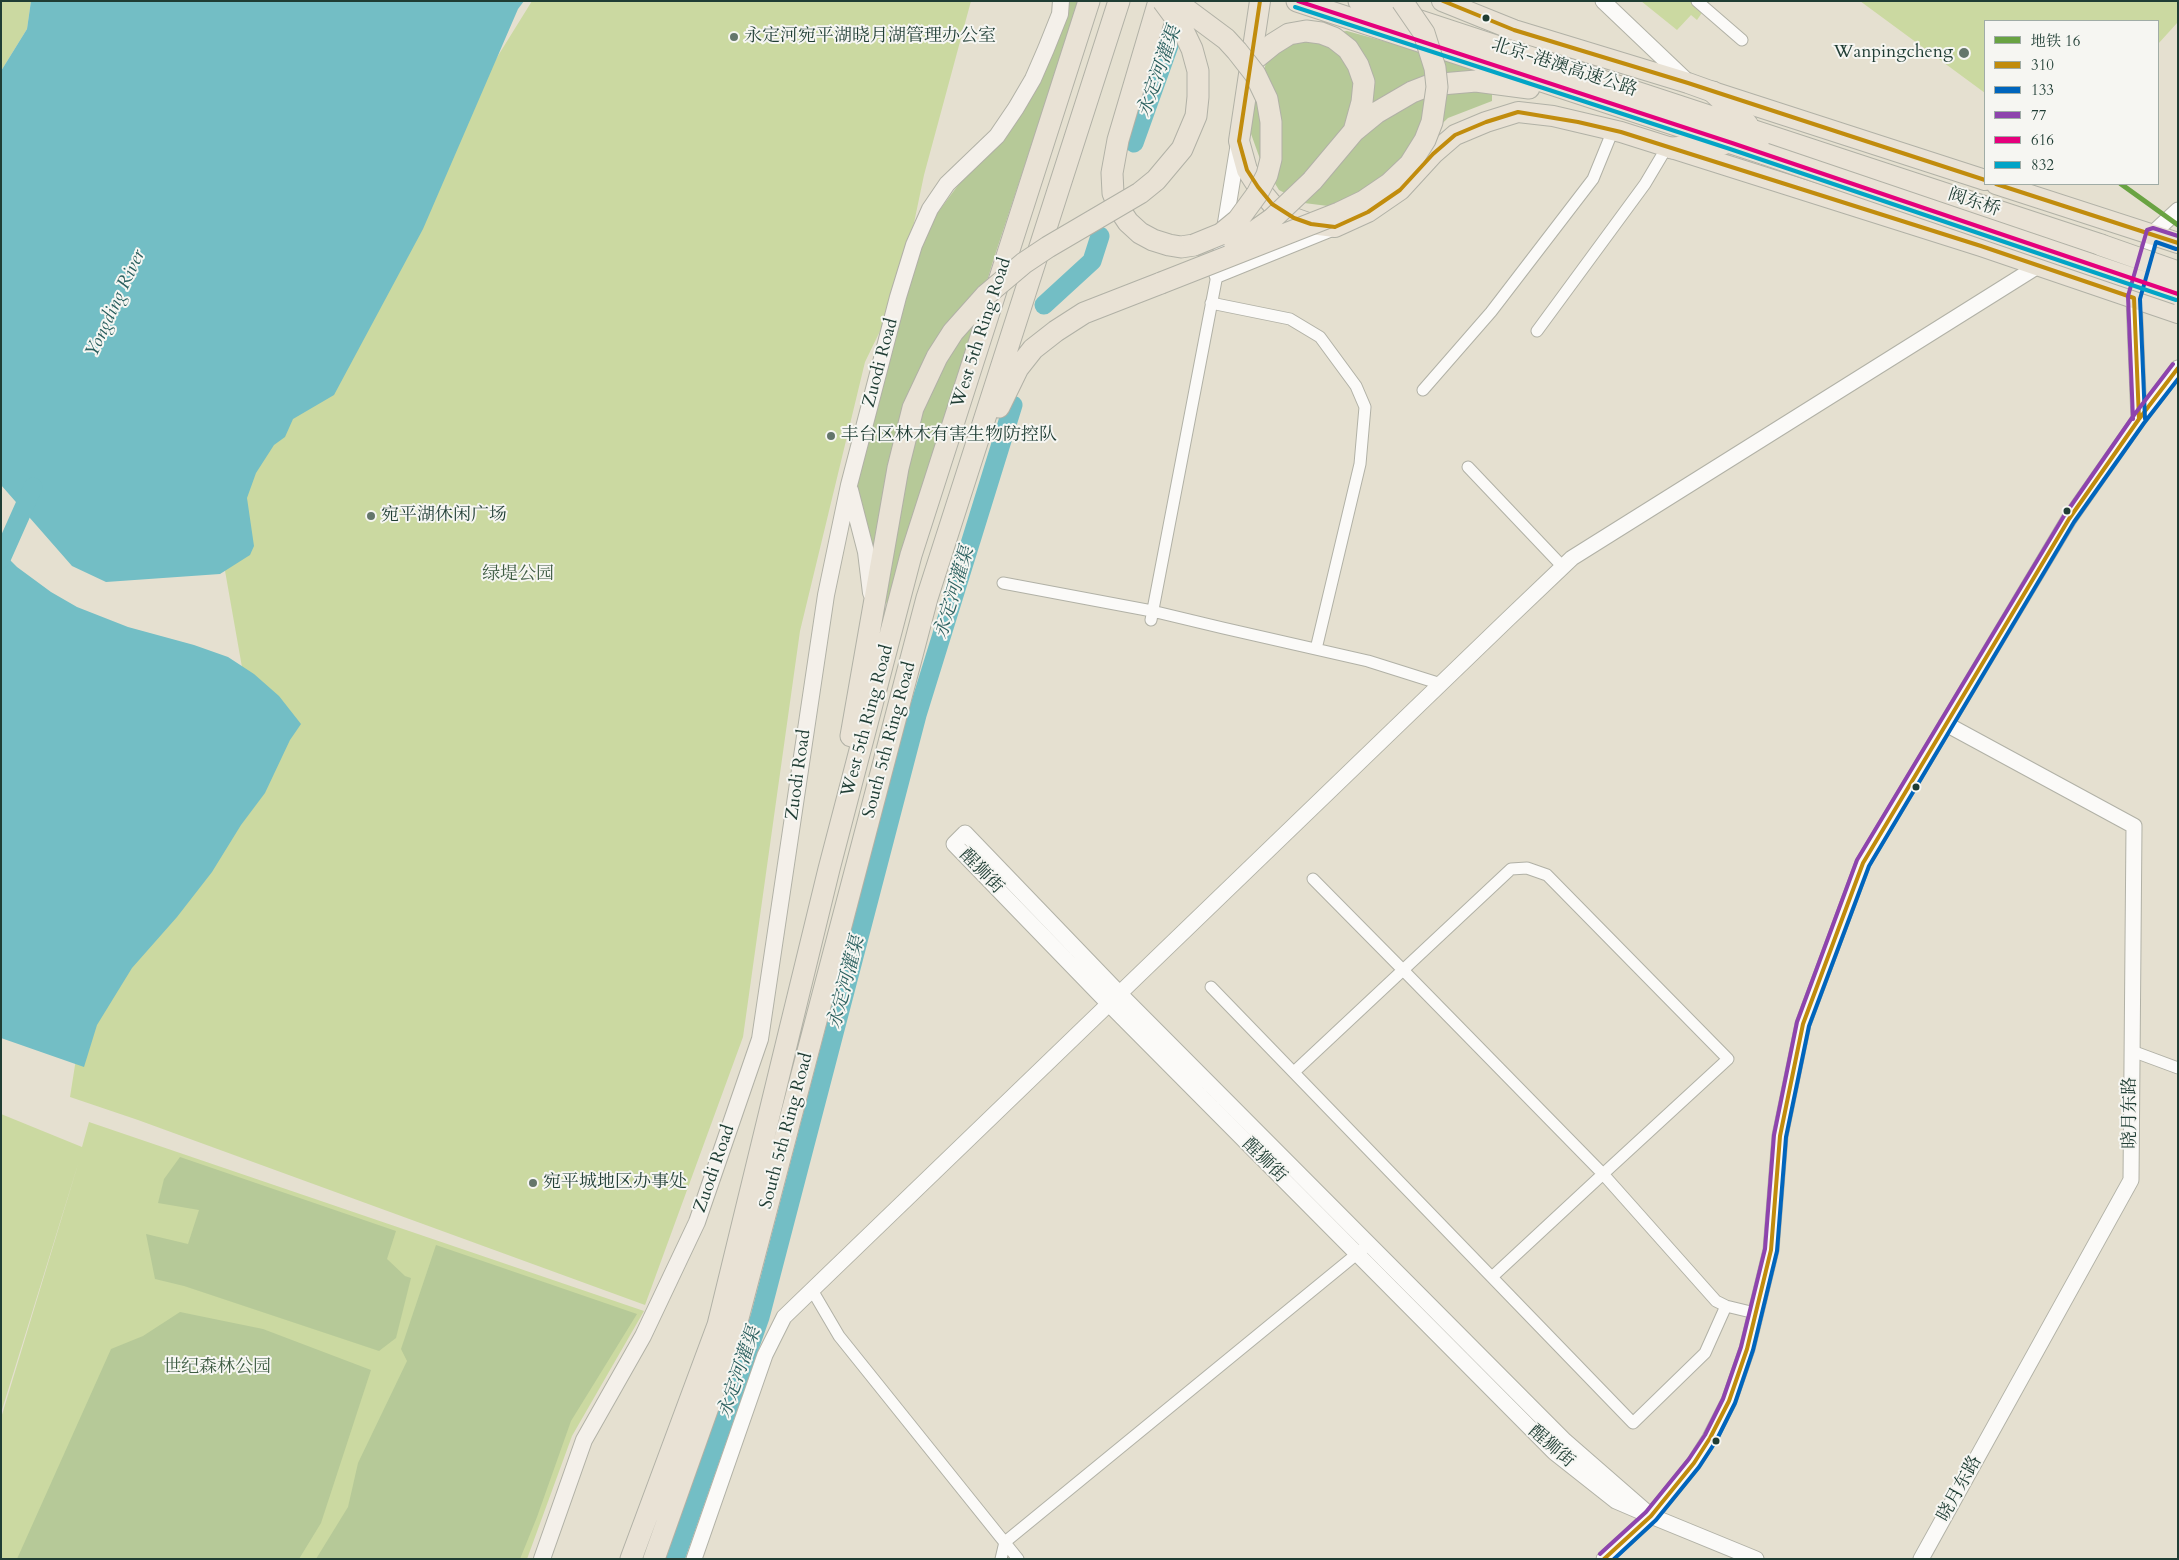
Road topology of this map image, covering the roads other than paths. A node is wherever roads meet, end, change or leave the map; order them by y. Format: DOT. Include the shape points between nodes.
graph roads {
  1 [pos="1061,1"];
  2 [pos="1089,1"];
  3 [pos="1119,1"];
  4 [pos="1159,1"];
  5 [pos="1163,1"];
  6 [pos="1175,1"];
  7 [pos="1260,1"];
  8 [pos="1297,1"];
  9 [pos="1359,1"];
  10 [pos="1402,1"];
  11 [pos="1442,1"];
  12 [pos="1603,1"];
  13 [pos="1697,1"];
  14 [pos="1742,40"];
  15 [pos="1252,61"];
  16 [pos="1688,82"];
  17 [pos="1712,92"];
  18 [pos="1607,102"];
  19 [pos="1613,130"];
  20 [pos="1354,132"];
  21 [pos="1762,139"];
  22 [pos="1239,141"];
  23 [pos="1732,143"];
  24 [pos="1669,148"];
  25 [pos="1984,180"];
  26 [pos="1999,185"];
  27 [pos="2178,210"];
  28 [pos="1335,227"];
  29 [pos="2152,234"];
  30 [pos="2178,243"];
  31 [pos="2038,266"];
  32 [pos="1211,270"];
  33 [pos="2178,272"];
  34 [pos="2178,294"];
  35 [pos="2134,298"];
  36 [pos="1211,303"];
  37 [pos="2178,313"];
  38 [pos="1536,331"];
  39 [pos="2178,368"];
  40 [pos="1423,390"];
  41 [pos="2139,419"];
  42 [pos="1468,467"];
  43 [pos="968,468"];
  44 [pos="849,485"];
  45 [pos="1563,567"];
  46 [pos="1003,583"];
  47 [pos="872,609"];
  48 [pos="1151,616"];
  49 [pos="1316,649"];
  50 [pos="1441,684"];
  51 [pos="1946,724"];
  52 [pos="829,870"];
  53 [pos="1313,879"];
  54 [pos="1403,970"];
  55 [pos="1211,986"];
  56 [pos="1120,994"];
  57 [pos="1109,1004"];
  58 [pos="2132,1051"];
  59 [pos="2178,1068"];
  60 [pos="1294,1072"];
  61 [pos="1603,1174"];
  62 [pos="1369,1244"];
  63 [pos="1356,1255"];
  64 [pos="1492,1277"];
  65 [pos="812,1290"];
  66 [pos="1726,1306"];
  67 [pos="1755,1314"];
  68 [pos="1651,1516"];
  69 [pos="1004,1542"];
  70 [pos="542,1559"];
  71 [pos="631,1559"];
  72 [pos="654,1559"];
  73 [pos="694,1559"];
  74 [pos="1001,1559"];
  75 [pos="1018,1559"];
  76 [pos="1604,1559"];
  77 [pos="1756,1559"];
  78 [pos="1921,1559"];
  1 -- 44 [label="main road, Zuodi Road" via="1060,14 1043,57 1016,108 997,136 947,184 930,209 914,245"];
  2 -- 52 [label="highway, West 5th Ring Road" via="911,555"];
  3 -- 43 [label="highway, West 5th Ring Road"];
  4 -- 6 [label="highway, bridge" via="1118,140 1112,173 1114,193 1128,222 1153,240 1180,247 1221,234 1238,220 1257,194 1271,159 1271,122 1267,99 1255,74 1237,51 1226,38"];
  5 -- 47 [label="highway, bridge" via="1180,24 1192,48 1198,71 1196,116 1182,148 1156,180 1140,193 1024,263 986,295 953,332 937,357 913,408 898,468"];
  7 -- 15 [label="highway"];
  8 -- 18 [label="highway, 北京-港澳高速公路"];
  9 -- 21 [label="highway, 北京-港澳高速公路"];
  10 -- 32 [label="highway, bridge" via="1424,32 1437,87 1432,122 1410,164 1364,201"];
  11 -- 16 [label="highway" via="1514,30"];
  12 -- 16 [label="street"];
  13 -- 14 [label="street"];
  15 -- 20 [label="highway" via="1289,34 1306,31 1334,38 1348,50 1364,82"];
  15 -- 22 [label="highway"];
  16 -- 17 [label="highway"];
  17 -- 21 [label="highway"];
  17 -- 25 [label="highway"];
  18 -- 20 [label="highway" via="1506,84 1450,82 1430,85 1406,95 1376,113"];
  18 -- 23 [label="highway, 北京-港澳高速公路"];
  19 -- 24 [label="highway"];
  19 -- 28 [label="highway" via="1518,112 1486,122 1455,136 1432,154 1417,174 1384,203"];
  19 -- 40 [label="street" via="1593,179 1491,312"];
  20 -- 32 [label="highway, bridge" via="1312,181"];
  21 -- 23 [label="highway, 北京-港澳高速公路"];
  21 -- 33 [label="highway, 阀东桥, bridge"];
  21 -- 34 [label="highway, 阀东桥, bridge"];
  22 -- 28 [label="highway" via="1247,170 1272,204 1294,218"];
  22 -- 32 [label="street"];
  23 -- 24 [label="highway"];
  24 -- 31 [label="highway"];
  24 -- 38 [label="street"];
  26 -- 29 [label="highway"];
  27 -- 29 [label="street"];
  28 -- 32 [label="street"];
  29 -- 30 [label="highway"];
  29 -- 35 [label="street"];
  31 -- 35 [label="highway"];
  31 -- 45 [label="street" via="1580,553"];
  32 -- 36 [label="street"];
  32 -- 43 [label="highway, bridge" via="1161,283 1084,312 1033,349 1018,368"];
  35 -- 37 [label="highway"];
  35 -- 41 [label="street"];
  36 -- 48 [label="street"];
  36 -- 49 [label="street" via="1290,319 1320,337 1356,386 1365,407 1360,464"];
  39 -- 41 [label="street"];
  41 -- 51 [label="street" via="2069,519"];
  42 -- 45 [label="street"];
  43 -- 72 [label="highway, South 5th Ring Road" via="927,598 733,1337"];
  44 -- 47 [label="main road" via="866,552"];
  44 -- 70 [label="main road, Zuodi Road" via="826,595 760,1039 697,1222 643,1336 584,1440"];
  45 -- 50 [label="street"];
  46 -- 48 [label="street"];
  47 -- 52 [label="highway"];
  48 -- 49 [label="street"];
  49 -- 50 [label="street"];
  50 -- 56 [label="street"];
  51 -- 58 [label="street, 晓月东路" via="2134,826"];
  51 -- 67 [label="street" via="1863,863 1803,1024 1780,1136 1771,1250"];
  52 -- 71 [label="highway, South 5th Ring Road" via="718,1326"];
  53 -- 54 [label="street"];
  54 -- 60 [label="street"];
  54 -- 61 [label="street"];
  54 -- 61 [label="street" via="1511,869 1527,868 1547,875 1728,1059"];
  55 -- 60 [label="street"];
  56 -- 57 [label="street"];
  56 -- 57 [label="street, 醒狮街" via="965,833 954,844"];
  56 -- 62 [label="street, 醒狮街"];
  57 -- 63 [label="street, 醒狮街"];
  57 -- 65 [label="street"];
  58 -- 59 [label="street"];
  58 -- 78 [label="street, 晓月东路" via="2131,1180"];
  60 -- 64 [label="street"];
  61 -- 64 [label="street"];
  61 -- 66 [label="street" via="1716,1301"];
  62 -- 63 [label="street"];
  62 -- 68 [label="street, 醒狮街" via="1565,1441"];
  63 -- 68 [label="street, 醒狮街" via="1554,1452 1616,1501"];
  63 -- 69 [label="street"];
  64 -- 66 [label="street" via="1633,1423 1704,1353"];
  65 -- 69 [label="street" via="839,1336"];
  65 -- 73 [label="street" via="784,1317 766,1355"];
  66 -- 67 [label="street"];
  67 -- 68 [label="street" via="1729,1401 1710,1438"];
  68 -- 76 [label="street"];
  68 -- 77 [label="street, 醒狮街"];
  69 -- 74 [label="street"];
  69 -- 75 [label="street"];
}
